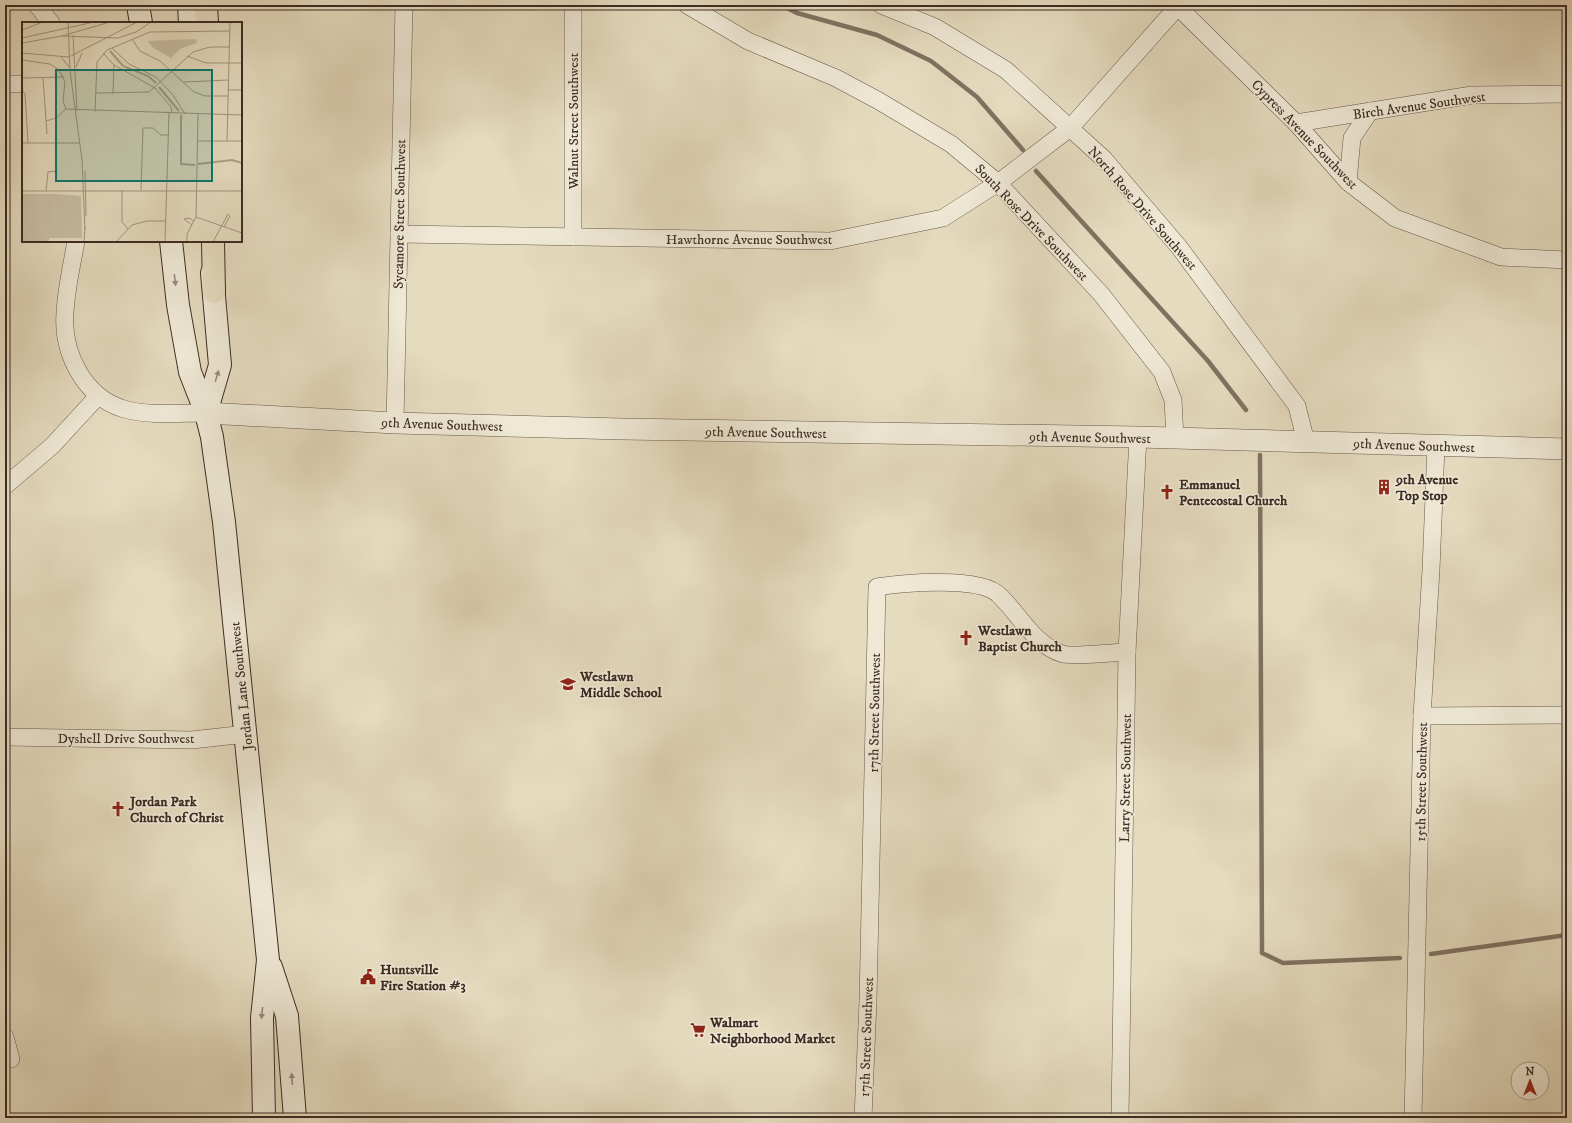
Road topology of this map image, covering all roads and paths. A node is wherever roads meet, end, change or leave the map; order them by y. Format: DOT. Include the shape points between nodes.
graph roads {
  1 [pos="37,5"];
  2 [pos="138,5"];
  3 [pos="189,5"];
  4 [pos="206,5"];
  5 [pos="404,5"];
  6 [pos="573,5"];
  7 [pos="687,5"];
  8 [pos="881,5"];
  9 [pos="1178,6"];
  10 [pos="50,22"];
  11 [pos="141,22"];
  12 [pos="190,22"];
  13 [pos="207,22"];
  14 [pos="5,84"];
  15 [pos="22,84"];
  16 [pos="1567,94"];
  17 [pos="1370,111"];
  18 [pos="1296,123"];
  19 [pos="1070,128"];
  20 [pos="1348,182"];
  21 [pos="998,184"];
  22 [pos="399,234"];
  23 [pos="573,237"];
  24 [pos="76,242"];
  25 [pos="171,242"];
  26 [pos="208,242"];
  27 [pos="213,242"];
  28 [pos="1567,260"];
  29 [pos="214,292"];
  30 [pos="98,396"];
  31 [pos="206,413"];
  32 [pos="394,423"];
  33 [pos="1138,437"];
  34 [pos="1174,438"];
  35 [pos="1306,442"];
  36 [pos="1436,446"];
  37 [pos="1567,449"];
  38 [pos="5,486"];
  39 [pos="1127,652"];
  40 [pos="1567,715"];
  41 [pos="1422,716"];
  42 [pos="246,734"];
  43 [pos="5,737"];
  44 [pos="268,960"];
  45 [pos="5,1037"];
  46 [pos="11,1059"];
  47 [pos="264,1118"];
  48 [pos="295,1118"];
  49 [pos="863,1118"];
  50 [pos="1120,1118"];
  51 [pos="1413,1118"];
  1 -- 10 [label="street"];
  2 -- 11 [label="main road"];
  3 -- 12 [label="main road"];
  4 -- 13 [label="main road"];
  5 -- 22 [label="street, Sycamore Street Southwest"];
  6 -- 23 [label="street, Walnut Street Southwest"];
  7 -- 21 [label="street, South Rose Drive Southwest" via="748,41 836,78 879,101 951,144"];
  8 -- 19 [label="street, North Rose Drive Southwest" via="935,27 1006,70"];
  9 -- 18 [label="street, Cypress Avenue Southwest"];
  9 -- 19 [label="street, Hawthorne Avenue Southwest"];
  14 -- 15 [label="street"];
  16 -- 17 [label="street, Birch Avenue Southwest" via="1472,95"];
  17 -- 18 [label="street, Birch Avenue Southwest"];
  17 -- 20 [label="street" via="1352,138"];
  18 -- 20 [label="street, Cypress Avenue Southwest"];
  19 -- 21 [label="street, Hawthorne Avenue Southwest"];
  19 -- 35 [label="street, North Rose Drive Southwest" via="1104,158 1179,247 1297,406"];
  20 -- 28 [label="street, Cypress Avenue Southwest" via="1395,218 1501,257"];
  21 -- 23 [label="street, Hawthorne Avenue Southwest" via="943,218 830,242"];
  21 -- 34 [label="street, South Rose Drive Southwest" via="1101,294 1162,372 1173,400"];
  22 -- 23 [label="street, Hawthorne Avenue Southwest"];
  22 -- 32 [label="street, Sycamore Street Southwest"];
  24 -- 30 [label="street, 9th Avenue Southwest" via="65,305 65,327 76,367 82,379"];
  25 -- 31 [label="main road, Jordan Lane Southwest, one-way" via="178,305 190,372"];
  26 -- 29 [label="main road"];
  27 -- 29 [label="main road"];
  31 -- 29 [label="main road, one-way" via="220,365"];
  30 -- 31 [label="street, 9th Avenue Southwest" via="116,407 134,411"];
  30 -- 38 [label="street" via="52,446"];
  31 -- 32 [label="street, 9th Avenue Southwest"];
  31 -- 42 [label="main road, Jordan Lane Southwest" via="212,437 224,522"];
  32 -- 33 [label="street, 9th Avenue Southwest"];
  33 -- 34 [label="street, 9th Avenue Southwest"];
  33 -- 39 [label="street, Larry Street Southwest"];
  34 -- 35 [label="street, 9th Avenue Southwest"];
  35 -- 36 [label="street, 9th Avenue Southwest"];
  36 -- 37 [label="street, 9th Avenue Southwest"];
  36 -- 41 [label="street, 15th Street Southwest"];
  39 -- 49 [label="street, 17th Street Southwest" via="1064,655 1041,643 998,593 976,584 906,582 877,587"];
  39 -- 50 [label="street, Larry Street Southwest"];
  40 -- 41 [label="street"];
  41 -- 51 [label="street, 15th Street Southwest"];
  42 -- 43 [label="street, Dyshell Drive Southwest" via="192,740"];
  42 -- 44 [label="main road, Jordan Lane Southwest"];
  44 -- 47 [label="main road, Jordan Lane Southwest, one-way" via="262,1018"];
  48 -- 44 [label="main road, Jordan Lane Southwest, one-way" via="287,1016"];
  45 -- 46 [label="street"];
}
